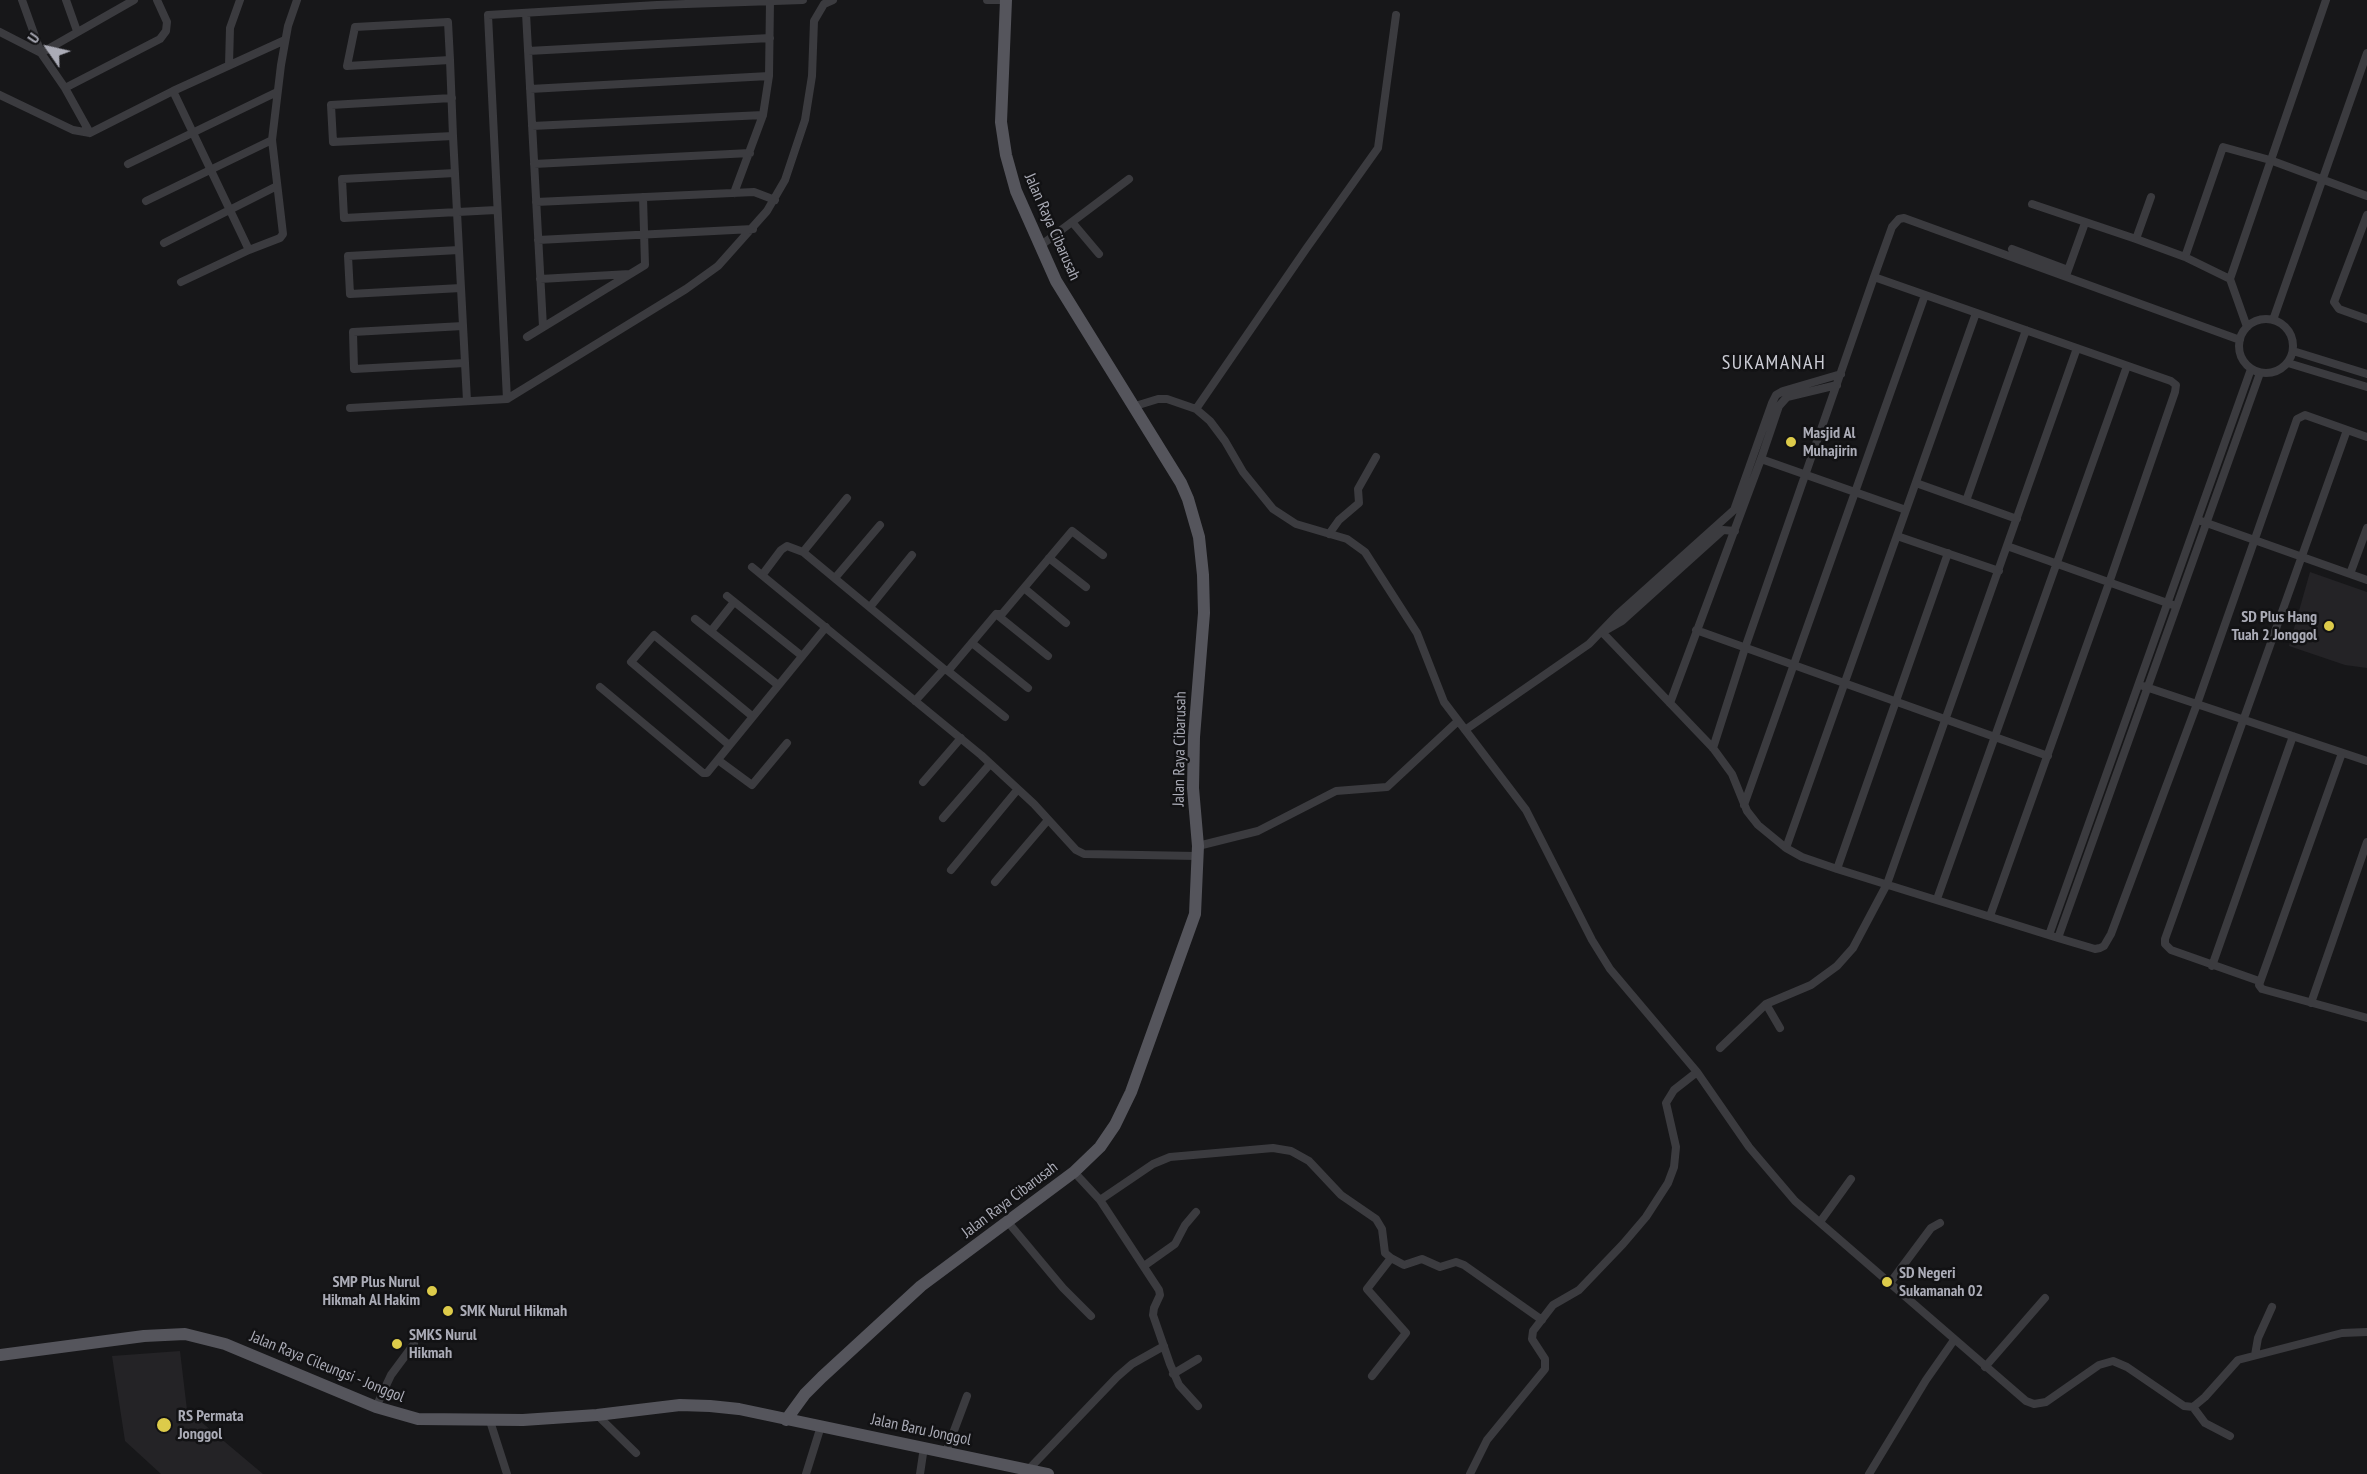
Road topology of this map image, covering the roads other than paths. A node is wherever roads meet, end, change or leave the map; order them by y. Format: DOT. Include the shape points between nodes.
graph roads {
  1 [pos="21,0"];
  2 [pos="66,0"];
  3 [pos="134,0"];
  4 [pos="158,0"];
  5 [pos="240,0"];
  6 [pos="297,0"];
  7 [pos="803,0"];
  8 [pos="987,0"];
  9 [pos="1006,0"];
  10 [pos="2326,0"];
  11 [pos="770,1"];
  12 [pos="825,2"];
  13 [pos="117,4"];
  14 [pos="526,13"];
  15 [pos="1396,15"];
  16 [pos="77,31"];
  17 [pos="0,32"];
  18 [pos="770,38"];
  19 [pos="285,40"];
  20 [pos="528,51"];
  21 [pos="43,52"];
  22 [pos="2367,53"];
  23 [pos="450,60"];
  24 [pos="229,65"];
  25 [pos="769,76"];
  26 [pos="65,88"];
  27 [pos="530,89"];
  28 [pos="173,91"];
  29 [pos="278,92"];
  30 [pos="0,95"];
  31 [pos="452,98"];
  32 [pos="763,115"];
  33 [pos="532,126"];
  34 [pos="194,132"];
  35 [pos="90,133"];
  36 [pos="453,135"];
  37 [pos="272,140"];
  38 [pos="750,153"];
  39 [pos="2270,160"];
  40 [pos="128,164"];
  41 [pos="534,164"];
  42 [pos="211,168"];
  43 [pos="455,174"];
  44 [pos="1129,178"];
  45 [pos="2321,180"];
  46 [pos="277,186"];
  47 [pos="734,193"];
  48 [pos="2367,196"];
  49 [pos="643,197"];
  50 [pos="2151,197"];
  51 [pos="775,200"];
  52 [pos="146,201"];
  53 [pos="536,202"];
  54 [pos="2032,204"];
  55 [pos="230,209"];
  56 [pos="496,210"];
  57 [pos="458,212"];
  58 [pos="2367,215"];
  59 [pos="1072,222"];
  60 [pos="2085,223"];
  61 [pos="753,229"];
  62 [pos="644,235"];
  63 [pos="2136,239"];
  64 [pos="538,240"];
  65 [pos="164,243"];
  66 [pos="1040,246"];
  67 [pos="2012,249"];
  68 [pos="249,250"];
  69 [pos="459,250"];
  70 [pos="1099,255"];
  71 [pos="2185,257"];
  72 [pos="2067,273"];
  73 [pos="632,274"];
  74 [pos="1874,277"];
  75 [pos="540,279"];
  76 [pos="2230,279"];
  77 [pos="181,282"];
  78 [pos="461,288"];
  79 [pos="1925,295"];
  80 [pos="1976,313"];
  81 [pos="2367,319"];
  82 [pos="2273,320"];
  83 [pos="463,326"];
  84 [pos="543,327"];
  85 [pos="2247,327"];
  86 [pos="2026,330"];
  87 [pos="527,336"];
  88 [pos="2240,340"];
  89 [pos="2077,348"];
  90 [pos="2293,351"];
  91 [pos="465,363"];
  92 [pos="2288,363"];
  93 [pos="2127,366"];
  94 [pos="2255,371"];
  95 [pos="1841,374"];
  96 [pos="2367,374"];
  97 [pos="1837,384"];
  98 [pos="2367,387"];
  99 [pos="507,399"];
  100 [pos="467,402"];
  101 [pos="1132,407"];
  102 [pos="350,408"];
  103 [pos="1196,409"];
  104 [pos="2347,430"];
  105 [pos="2367,437"];
  106 [pos="1376,457"];
  107 [pos="1761,459"];
  108 [pos="1805,474"];
  109 [pos="1916,483"];
  110 [pos="1855,492"];
  111 [pos="847,498"];
  112 [pos="1966,501"];
  113 [pos="1906,510"];
  114 [pos="2017,519"];
  115 [pos="2202,521"];
  116 [pos="880,525"];
  117 [pos="2367,528"];
  118 [pos="1735,531"];
  119 [pos="1329,534"];
  120 [pos="1897,536"];
  121 [pos="2254,540"];
  122 [pos="2007,546"];
  123 [pos="804,552"];
  124 [pos="1948,553"];
  125 [pos="912,555"];
  126 [pos="1103,555"];
  127 [pos="2303,557"];
  128 [pos="1048,558"];
  129 [pos="2056,564"];
  130 [pos="752,567"];
  131 [pos="1999,571"];
  132 [pos="763,574"];
  133 [pos="2350,574"];
  134 [pos="835,578"];
  135 [pos="2367,580"];
  136 [pos="2109,583"];
  137 [pos="1086,587"];
  138 [pos="1024,588"];
  139 [pos="2172,605"];
  140 [pos="870,607"];
  141 [pos="996,614"];
  142 [pos="695,619"];
  143 [pos="1066,623"];
  144 [pos="826,627"];
  145 [pos="1696,630"];
  146 [pos="711,631"];
  147 [pos="1602,632"];
  148 [pos="972,643"];
  149 [pos="1745,648"];
  150 [pos="802,656"];
  151 [pos="1048,656"];
  152 [pos="1794,665"];
  153 [pos="946,670"];
  154 [pos="1845,684"];
  155 [pos="778,685"];
  156 [pos="2143,686"];
  157 [pos="600,687"];
  158 [pos="1028,688"];
  159 [pos="915,701"];
  160 [pos="1895,702"];
  161 [pos="1670,704"];
  162 [pos="2197,704"];
  163 [pos="752,716"];
  164 [pos="1005,717"];
  165 [pos="1946,719"];
  166 [pos="2244,720"];
  167 [pos="1458,721"];
  168 [pos="1465,730"];
  169 [pos="2293,736"];
  170 [pos="1994,737"];
  171 [pos="961,738"];
  172 [pos="787,743"];
  173 [pos="729,746"];
  174 [pos="1713,748"];
  175 [pos="2342,753"];
  176 [pos="2048,756"];
  177 [pos="718,760"];
  178 [pos="2367,761"];
  179 [pos="990,764"];
  180 [pos="923,782"];
  181 [pos="1018,789"];
  182 [pos="1743,805"];
  183 [pos="943,818"];
  184 [pos="1048,820"];
  185 [pos="2367,842"];
  186 [pos="1786,848"];
  187 [pos="1197,851"];
  188 [pos="1837,869"];
  189 [pos="951,870"];
  190 [pos="995,882"];
  191 [pos="1887,884"];
  192 [pos="1937,899"];
  193 [pos="1990,916"];
  194 [pos="2054,937"];
  195 [pos="2212,966"];
  196 [pos="2259,981"];
  197 [pos="2311,1003"];
  198 [pos="1766,1004"];
  199 [pos="2367,1018"];
  200 [pos="1780,1028"];
  201 [pos="1720,1048"];
  202 [pos="1697,1072"];
  203 [pos="1074,1172"];
  204 [pos="1851,1179"];
  205 [pos="1100,1200"];
  206 [pos="1196,1212"];
  207 [pos="1007,1221"];
  208 [pos="1820,1222"];
  209 [pos="1940,1223"];
  210 [pos="1391,1258"];
  211 [pos="1144,1266"];
  212 [pos="1890,1283"];
  213 [pos="2045,1298"];
  214 [pos="2272,1307"];
  215 [pos="1091,1316"];
  216 [pos="1542,1320"];
  217 [pos="2367,1332"];
  218 [pos="1954,1340"];
  219 [pos="414,1344"];
  220 [pos="1164,1346"];
  221 [pos="0,1355"];
  222 [pos="2255,1355"];
  223 [pos="1198,1359"];
  224 [pos="1985,1367"];
  225 [pos="1173,1374"];
  226 [pos="1372,1376"];
  227 [pos="967,1396"];
  228 [pos="1198,1406"];
  229 [pos="376,1407"];
  230 [pos="2193,1407"];
  231 [pos="597,1415"];
  232 [pos="786,1420"];
  233 [pos="490,1421"];
  234 [pos="821,1426"];
  235 [pos="2230,1436"];
  236 [pos="924,1447"];
  237 [pos="946,1452"];
  238 [pos="636,1453"];
  239 [pos="1028,1470"];
  240 [pos="507,1474"];
  241 [pos="806,1474"];
  242 [pos="920,1474"];
  243 [pos="1048,1474"];
  244 [pos="1470,1474"];
  245 [pos="1869,1474"];
  1 -- 21 [label="street"];
  2 -- 16 [label="street"];
  3 -- 13 [label="street"];
  4 -- 26 [label="street" via="167,22 160,39"];
  5 -- 24 [label="street" via="230,28"];
  6 -- 19 [label="street"];
  7 -- 11 [label="street"];
  8 -- 9 [label="street"];
  9 -- 66 [label="main road, Jalan Raya Cibarusah" via="1002,138 1011,177"];
  10 -- 39 [label="street"];
  11 -- 14 [label="street"];
  11 -- 18 [label="street"];
  12 -- 51 [label="street" via="814,21 805,120"];
  13 -- 16 [label="street"];
  14 -- 20 [label="street"];
  14 -- 56 [label="street" via="488,15"];
  15 -- 103 [label="street" via="1378,150"];
  16 -- 21 [label="street"];
  17 -- 21 [label="street"];
  18 -- 20 [label="street"];
  18 -- 25 [label="street"];
  19 -- 24 [label="street"];
  19 -- 29 [label="street"];
  20 -- 27 [label="street"];
  21 -- 26 [label="street"];
  22 -- 45 [label="street"];
  23 -- 23 [label="street" via="448,22 355,27 347,66"];
  23 -- 31 [label="street"];
  24 -- 28 [label="street"];
  25 -- 27 [label="street"];
  25 -- 32 [label="street"];
  26 -- 35 [label="street"];
  27 -- 33 [label="street"];
  28 -- 34 [label="street"];
  28 -- 35 [label="street"];
  29 -- 34 [label="street"];
  29 -- 37 [label="street"];
  30 -- 35 [label="street" via="73,130"];
  31 -- 36 [label="street"];
  31 -- 36 [label="street" via="332,105 333,142"];
  32 -- 33 [label="street"];
  32 -- 38 [label="street"];
  33 -- 41 [label="street"];
  34 -- 40 [label="street"];
  34 -- 42 [label="street"];
  36 -- 43 [label="street"];
  37 -- 42 [label="street"];
  37 -- 46 [label="street"];
  38 -- 41 [label="street"];
  38 -- 47 [label="street"];
  39 -- 45 [label="street"];
  39 -- 71 [label="street" via="2223,147"];
  39 -- 76 [label="street"];
  41 -- 53 [label="street"];
  42 -- 52 [label="street"];
  42 -- 55 [label="street"];
  43 -- 57 [label="street"];
  43 -- 57 [label="street" via="342,179 344,218"];
  44 -- 59 [label="street"];
  45 -- 48 [label="street"];
  45 -- 82 [label="street"];
  46 -- 55 [label="street"];
  46 -- 68 [label="street" via="283,234"];
  47 -- 49 [label="street"];
  47 -- 51 [label="street" via="754,192"];
  49 -- 53 [label="street"];
  49 -- 62 [label="street"];
  50 -- 63 [label="street"];
  51 -- 61 [label="street"];
  53 -- 64 [label="street"];
  54 -- 60 [label="street"];
  55 -- 65 [label="street"];
  55 -- 68 [label="street"];
  56 -- 57 [label="street"];
  56 -- 99 [label="street"];
  57 -- 69 [label="street"];
  58 -- 81 [label="street" via="2334,302 2339,309"];
  59 -- 66 [label="street"];
  59 -- 70 [label="street"];
  60 -- 63 [label="street"];
  60 -- 72 [label="street"];
  61 -- 62 [label="street"];
  61 -- 99 [label="street" via="703,278"];
  62 -- 64 [label="street"];
  62 -- 73 [label="street" via="645,265"];
  63 -- 71 [label="street"];
  64 -- 75 [label="street"];
  66 -- 101 [label="main road, Jalan Raya Cibarusah" via="1056,281"];
  67 -- 72 [label="street"];
  68 -- 77 [label="street"];
  69 -- 78 [label="street"];
  69 -- 78 [label="street" via="348,256 350,294"];
  71 -- 76 [label="street"];
  72 -- 74 [label="street" via="1904,218 1892,227"];
  72 -- 88 [label="street"];
  73 -- 75 [label="street"];
  73 -- 84 [label="street"];
  74 -- 79 [label="street"];
  74 -- 95 [label="street"];
  75 -- 84 [label="street"];
  76 -- 85 [label="street"];
  78 -- 83 [label="street"];
  79 -- 80 [label="street"];
  79 -- 110 [label="street"];
  80 -- 86 [label="street"];
  80 -- 109 [label="street"];
  82 -- 85 [label="street" via="2259,320"];
  82 -- 90 [label="street" via="2289,331"];
  83 -- 91 [label="street"];
  83 -- 91 [label="street" via="353,332 354,369"];
  84 -- 87 [label="street"];
  85 -- 88 [label="street"];
  86 -- 89 [label="street"];
  86 -- 112 [label="street"];
  88 -- 94 [label="street" via="2241,356"];
  89 -- 93 [label="street"];
  89 -- 114 [label="street"];
  90 -- 92 [label="street"];
  90 -- 96 [label="street"];
  91 -- 100 [label="street"];
  92 -- 94 [label="street" via="2275,372"];
  92 -- 98 [label="street"];
  93 -- 129 [label="street"];
  93 -- 136 [label="street" via="2171,381 2175,392"];
  94 -- 115 [label="street"];
  95 -- 97 [label="street"];
  95 -- 147 [label="street" via="1776,395 1734,510"];
  97 -- 107 [label="street" via="1782,400"];
  97 -- 108 [label="street"];
  99 -- 100 [label="street"];
  100 -- 102 [label="street"];
  101 -- 103 [label="street" via="1167,399"];
  101 -- 187 [label="main road, Jalan Raya Cibarusah" via="1181,483 1202,553 1204,613 1193,788"];
  103 -- 119 [label="street" via="1210,421 1273,510 1296,524"];
  104 -- 105 [label="street"];
  104 -- 121 [label="street" via="2305,415 2297,419"];
  104 -- 127 [label="street"];
  106 -- 119 [label="street" via="1358,489 1359,503"];
  107 -- 108 [label="street"];
  107 -- 118 [label="street"];
  108 -- 110 [label="street"];
  108 -- 149 [label="street"];
  109 -- 112 [label="street"];
  109 -- 113 [label="street"];
  110 -- 113 [label="street"];
  110 -- 152 [label="street"];
  111 -- 123 [label="street"];
  112 -- 114 [label="street"];
  113 -- 120 [label="street"];
  114 -- 122 [label="street"];
  115 -- 121 [label="street"];
  115 -- 139 [label="street"];
  116 -- 134 [label="street"];
  117 -- 133 [label="street"];
  118 -- 145 [label="street"];
  118 -- 147 [label="street" via="1723,530 1622,621"];
  119 -- 167 [label="street" via="1356,544 1372,561 1417,633 1444,702"];
  120 -- 124 [label="street"];
  120 -- 154 [label="street"];
  121 -- 127 [label="street"];
  121 -- 162 [label="street"];
  122 -- 129 [label="street"];
  122 -- 131 [label="street"];
  123 -- 132 [label="street" via="787,546"];
  123 -- 134 [label="street"];
  124 -- 131 [label="street"];
  124 -- 160 [label="street"];
  125 -- 140 [label="street"];
  126 -- 128 [label="street" via="1072,531"];
  127 -- 133 [label="street"];
  127 -- 166 [label="street"];
  128 -- 137 [label="street"];
  128 -- 138 [label="street"];
  129 -- 136 [label="street"];
  129 -- 170 [label="street"];
  130 -- 132 [label="street"];
  131 -- 165 [label="street"];
  132 -- 144 [label="street"];
  133 -- 135 [label="street"];
  134 -- 140 [label="street"];
  136 -- 139 [label="street"];
  136 -- 176 [label="street"];
  138 -- 141 [label="street" via="1002,614"];
  138 -- 143 [label="street"];
  139 -- 156 [label="street"];
  140 -- 153 [label="street"];
  141 -- 148 [label="street"];
  141 -- 151 [label="street"];
  142 -- 146 [label="street"];
  144 -- 150 [label="street"];
  144 -- 159 [label="street"];
  145 -- 149 [label="street"];
  145 -- 161 [label="street"];
  146 -- 150 [label="street" via="730,599"];
  146 -- 155 [label="street"];
  147 -- 161 [label="street"];
  147 -- 168 [label="street"];
  148 -- 153 [label="street"];
  148 -- 158 [label="street"];
  149 -- 152 [label="street"];
  149 -- 174 [label="street"];
  150 -- 155 [label="street"];
  152 -- 154 [label="street"];
  152 -- 182 [label="street"];
  153 -- 159 [label="street"];
  153 -- 164 [label="street"];
  154 -- 160 [label="street"];
  154 -- 186 [label="street"];
  155 -- 163 [label="street"];
  156 -- 162 [label="street"];
  156 -- 194 [label="street"];
  157 -- 177 [label="street" via="703,773"];
  159 -- 171 [label="street"];
  160 -- 165 [label="street"];
  160 -- 188 [label="street"];
  161 -- 174 [label="street"];
  162 -- 166 [label="street"];
  162 -- 194 [label="street" via="2108,940 2095,949"];
  163 -- 173 [label="street"];
  163 -- 173 [label="street" via="654,635 630,662"];
  165 -- 170 [label="street"];
  165 -- 191 [label="street"];
  166 -- 169 [label="street"];
  166 -- 195 [label="street" via="2165,939 2171,950"];
  167 -- 168 [label="street"];
  167 -- 187 [label="street" via="1387,787 1336,790 1258,831"];
  168 -- 202 [label="street" via="1526,810 1601,956"];
  169 -- 175 [label="street"];
  169 -- 195 [label="street"];
  170 -- 176 [label="street"];
  170 -- 192 [label="street"];
  171 -- 179 [label="street"];
  171 -- 180 [label="street"];
  172 -- 177 [label="street" via="752,786"];
  173 -- 177 [label="street"];
  174 -- 182 [label="street" via="1729,769"];
  175 -- 178 [label="street"];
  175 -- 196 [label="street"];
  176 -- 193 [label="street"];
  179 -- 181 [label="street"];
  179 -- 183 [label="street"];
  181 -- 184 [label="street"];
  181 -- 189 [label="street"];
  182 -- 186 [label="street" via="1758,825"];
  184 -- 187 [label="street" via="1069,845 1084,854"];
  184 -- 190 [label="street"];
  185 -- 197 [label="street"];
  186 -- 188 [label="street"];
  187 -- 203 [label="main road, Jalan Raya Cibarusah" via="1195,914 1131,1092 1100,1147"];
  188 -- 191 [label="street"];
  191 -- 192 [label="street"];
  191 -- 198 [label="street" via="1853,948 1837,966 1811,985"];
  192 -- 193 [label="street"];
  193 -- 194 [label="street"];
  195 -- 196 [label="street"];
  196 -- 197 [label="street" via="2262,989"];
  197 -- 199 [label="street"];
  198 -- 200 [label="street"];
  198 -- 201 [label="street"];
  202 -- 208 [label="street" via="1769,1172"];
  202 -- 216 [label="street" via="1674,1090 1666,1103 1676,1147 1674,1167 1658,1200 1584,1286 1558,1302"];
  203 -- 205 [label="street"];
  203 -- 207 [label="main road, Jalan Raya Cibarusah"];
  204 -- 208 [label="street"];
  205 -- 210 [label="street" via="1170,1157 1273,1148 1291,1151 1309,1161 1341,1195 1376,1219 1382,1229 1385,1253"];
  205 -- 211 [label="street"];
  206 -- 211 [label="street" via="1174,1244"];
  207 -- 215 [label="street"];
  207 -- 232 [label="main road, Jalan Raya Cibarusah" via="921,1286 805,1394"];
  208 -- 212 [label="street"];
  209 -- 212 [label="street" via="1931,1228"];
  210 -- 216 [label="street" via="1404,1265 1422,1259 1440,1267 1456,1262 1464,1265"];
  210 -- 226 [label="street" via="1367,1289 1406,1333"];
  211 -- 220 [label="street" via="1160,1290 1153,1315"];
  212 -- 218 [label="street"];
  213 -- 224 [label="street"];
  214 -- 222 [label="street"];
  216 -- 244 [label="street" via="1532,1336 1545,1359 1545,1368 1487,1440"];
  217 -- 222 [label="street" via="2342,1333"];
  218 -- 224 [label="street"];
  218 -- 245 [label="street"];
  219 -- 229 [label="street" via="391,1375"];
  220 -- 225 [label="street"];
  220 -- 239 [label="street" via="1117,1377"];
  221 -- 229 [label="main road, Jalan Raya Cileungsi - Jonggol" via="185,1334 225,1344"];
  222 -- 230 [label="street" via="2231,1365"];
  223 -- 225 [label="street"];
  224 -- 230 [label="street" via="2026,1401 2041,1404 2099,1365 2113,1361 2184,1406"];
  225 -- 228 [label="street"];
  227 -- 237 [label="street"];
  229 -- 233 [label="main road, Jalan Raya Cileungsi - Jonggol" via="418,1419"];
  230 -- 235 [label="street" via="2205,1423"];
  231 -- 232 [label="main road, Jalan Raya Cileungsi - Jonggol" via="696,1404"];
  231 -- 233 [label="main road, Jalan Raya Cileungsi - Jonggol"];
  231 -- 238 [label="street"];
  232 -- 234 [label="main road, Jalan Baru Jonggol"];
  233 -- 240 [label="street"];
  234 -- 236 [label="main road, Jalan Baru Jonggol"];
  234 -- 241 [label="street"];
  236 -- 237 [label="main road, Jalan Baru Jonggol"];
  236 -- 242 [label="street"];
  237 -- 239 [label="main road, Jalan Baru Jonggol"];
  239 -- 243 [label="main road, Jalan Baru Jonggol"];
}
